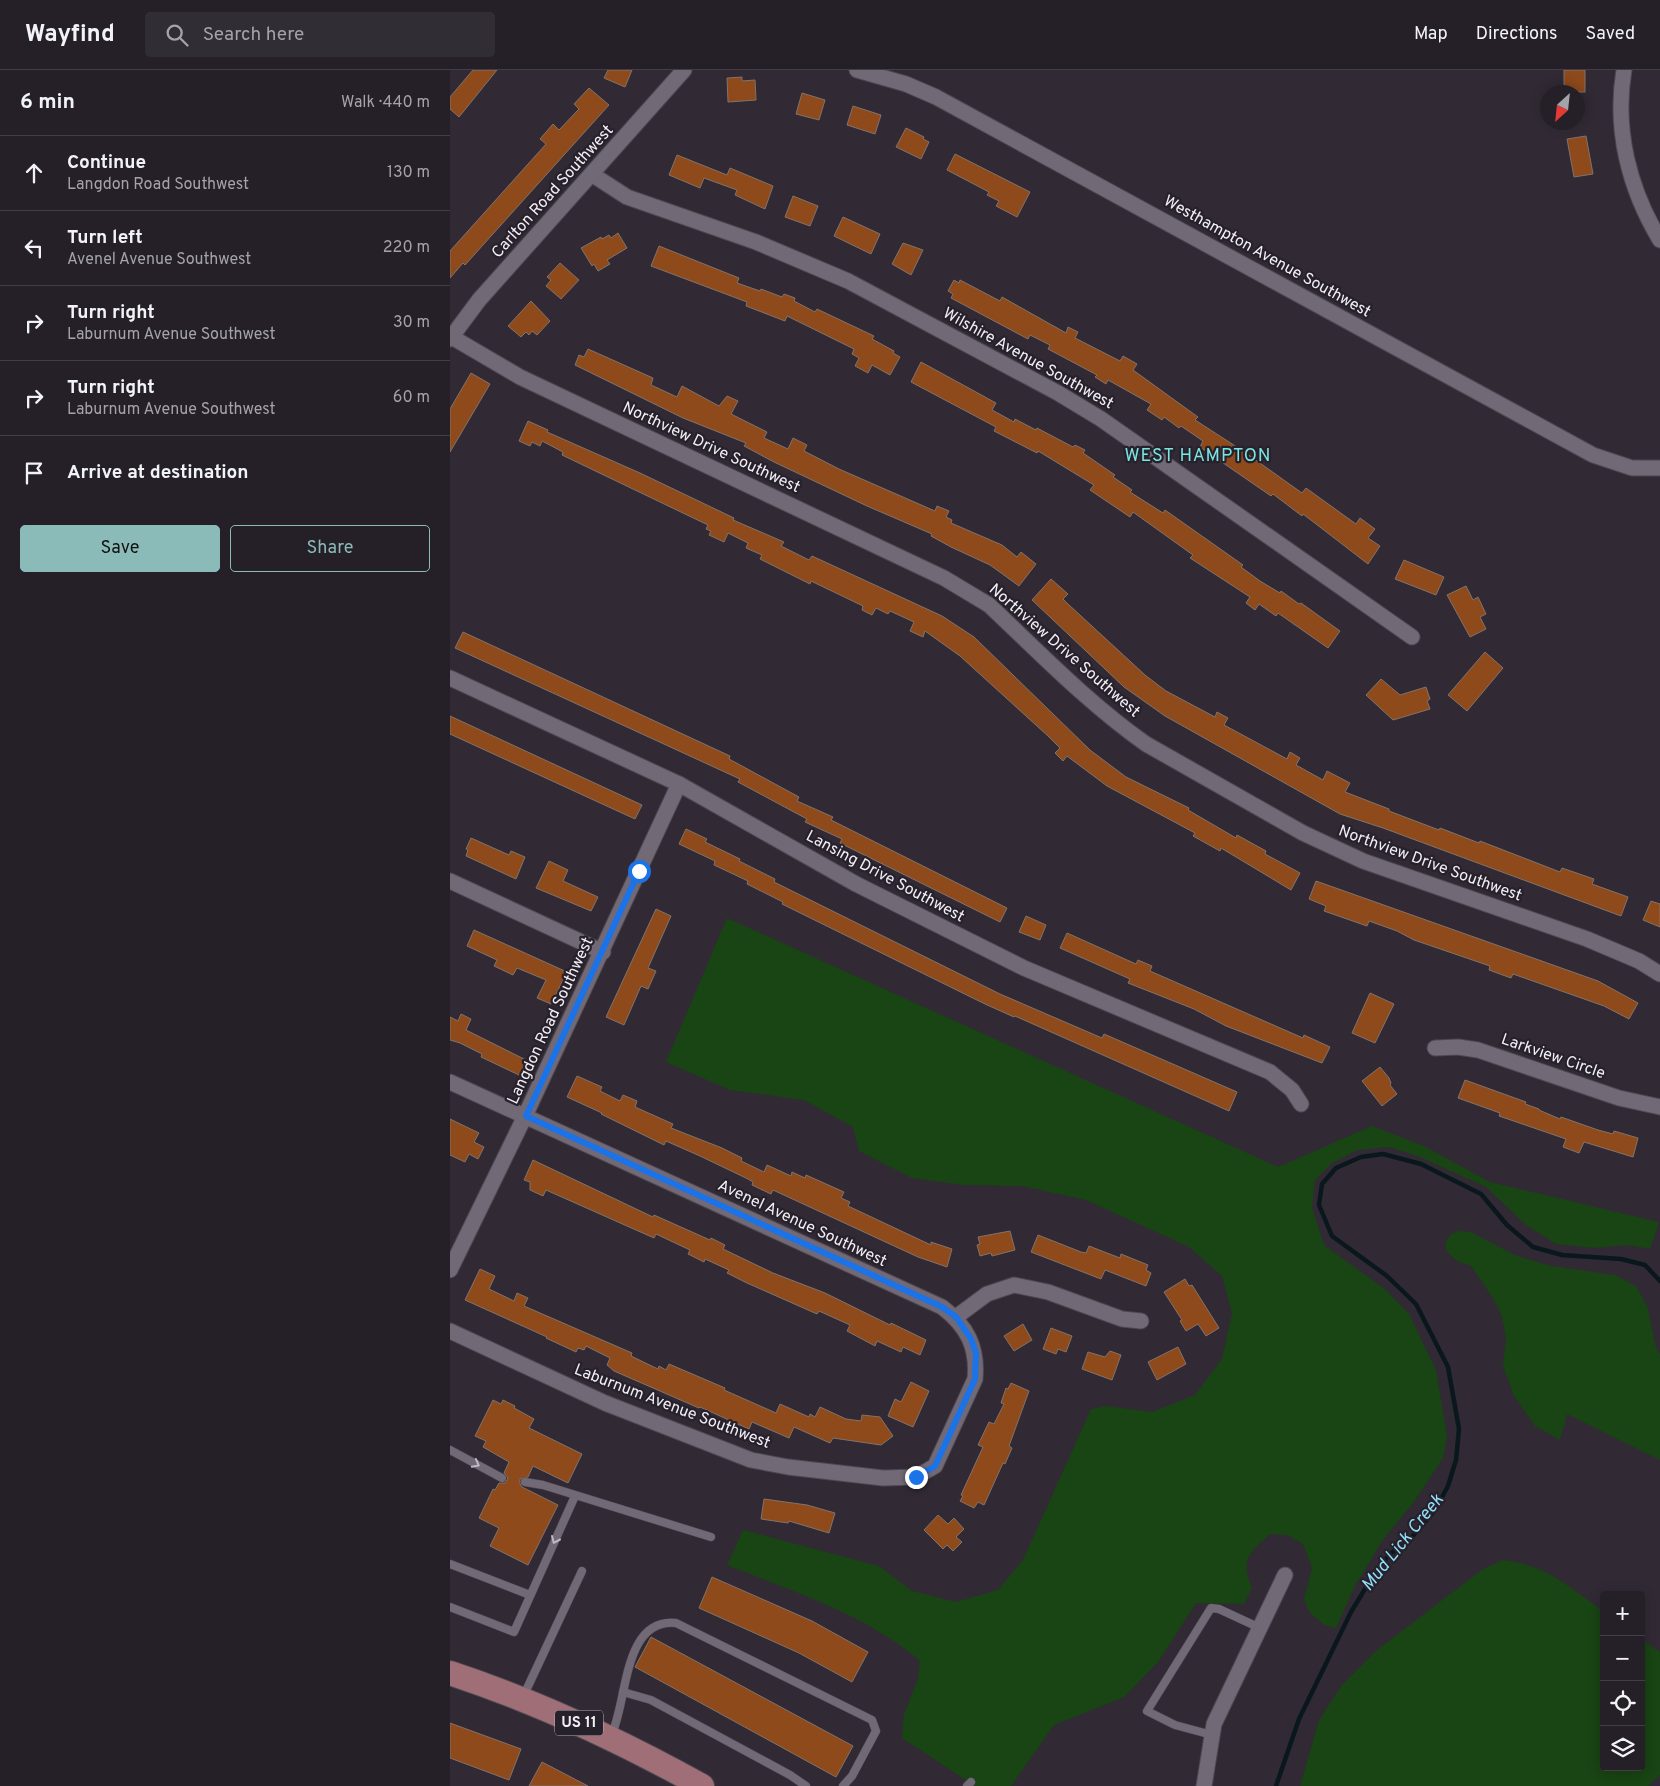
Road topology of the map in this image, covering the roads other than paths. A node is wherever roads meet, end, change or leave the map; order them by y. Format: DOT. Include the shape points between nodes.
graph roads {
  1 [pos="684,70"];
  2 [pos="857,70"];
  3 [pos="1624,70"];
  4 [pos="592,175"];
  5 [pos="1660,240"];
  6 [pos="450,337"];
  7 [pos="1660,468"];
  8 [pos="1412,637"];
  9 [pos="450,678"];
  10 [pos="679,784"];
  11 [pos="450,881"];
  12 [pos="603,952"];
  13 [pos="1660,974"];
  14 [pos="1435,1048"];
  15 [pos="450,1082"];
  16 [pos="1301,1104"];
  17 [pos="1660,1106"];
  18 [pos="526,1116"];
  19 [pos="450,1270"];
  20 [pos="956,1317"];
  21 [pos="1141,1321"];
  22 [pos="450,1331"];
  23 [pos="450,1450"];
  24 [pos="502,1478"];
  25 [pos="525,1482"];
  26 [pos="575,1496"];
  27 [pos="711,1537"];
  28 [pos="450,1564"];
  29 [pos="582,1571"];
  30 [pos="1285,1574"];
  31 [pos="530,1595"];
  32 [pos="450,1607"];
  33 [pos="1260,1628"];
  34 [pos="450,1673"];
  35 [pos="623,1692"];
  36 [pos="523,1699"];
  37 [pos="1212,1735"];
  38 [pos="610,1737"];
  39 [pos="702,1786"];
  40 [pos="806,1786"];
  41 [pos="843,1786"];
  42 [pos="1204,1786"];
  1 -- 4 [label="street, Carlton Road Southwest"];
  2 -- 7 [label="street, Westhampton Avenue Southwest" via="906,84 936,97 1593,455 1632,468"];
  3 -- 5 [label="street" via="1620,114 1627,162 1636,193"];
  4 -- 6 [label="street, Carlton Road Southwest" via="478,300"];
  4 -- 8 [label="street, Wilshire Avenue Southwest" via="627,197 756,242 848,281 1058,393 1102,419"];
  6 -- 13 [label="street, Northview Drive Southwest" via="520,377 972,593 989,605 1092,703 1146,744 1329,846 1362,861 1587,939 1639,961"];
  9 -- 10 [label="street, Lansing Drive Southwest"];
  10 -- 12 [label="street, Langdon Road Southwest"];
  10 -- 16 [label="street, Lansing Drive Southwest" via="856,884 1024,968 1270,1072 1292,1090"];
  11 -- 12 [label="street"];
  12 -- 18 [label="street, Langdon Road Southwest"];
  14 -- 17 [label="street, Larkview Circle" via="1478,1050 1620,1098"];
  15 -- 18 [label="street, Avenel Avenue Southwest"];
  18 -- 19 [label="street, Langdon Road Southwest"];
  18 -- 20 [label="street, Avenel Avenue Southwest" via="942,1307"];
  20 -- 21 [label="street" via="987,1294 1014,1285 1048,1292 1122,1319"];
  20 -- 22 [label="street, Laburnum Avenue Southwest" via="966,1329 976,1353 975,1379 935,1466 927,1473 912,1478 883,1478 751,1460 605,1403"];
  23 -- 24 [label="lane, one-way"];
  25 -- 26 [label="lane" via="543,1484"];
  26 -- 27 [label="lane"];
  26 -- 31 [label="lane, one-way"];
  28 -- 31 [label="lane"];
  29 -- 36 [label="lane"];
  30 -- 33 [label="street"];
  31 -- 32 [label="lane" via="514,1632"];
  33 -- 37 [label="street" via="1214,1724"];
  33 -- 37 [label="lane" via="1211,1608 1147,1711 1175,1725"];
  34 -- 36 [label="main road, US 11"];
  35 -- 38 [label="lane" via="621,1709"];
  35 -- 40 [label="lane" via="651,1700"];
  35 -- 41 [label="lane" via="627,1671 648,1630 666,1622 676,1623 872,1720 876,1732"];
  36 -- 38 [label="main road, US 11"];
  37 -- 42 [label="street"];
  38 -- 39 [label="main road, US 11"];
}
